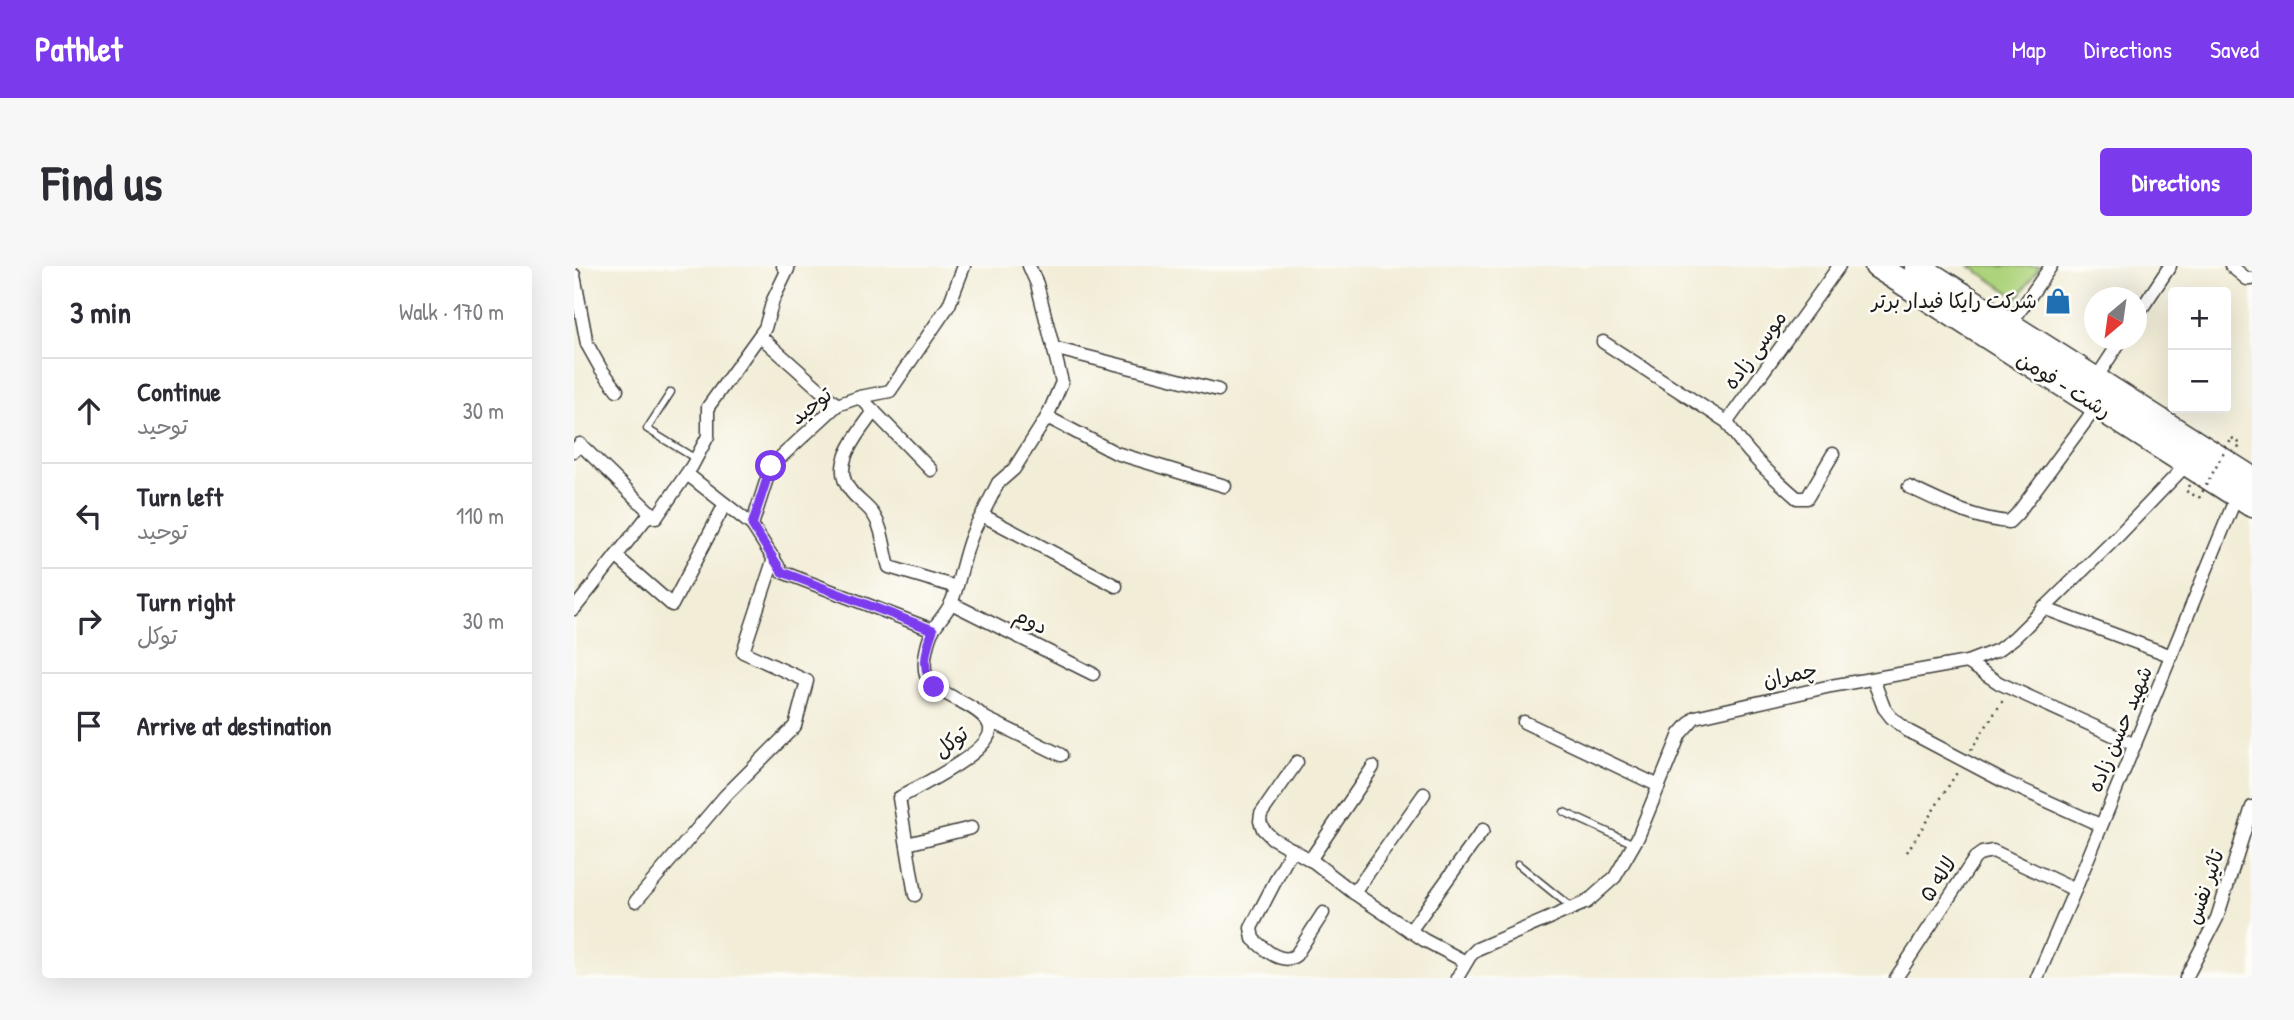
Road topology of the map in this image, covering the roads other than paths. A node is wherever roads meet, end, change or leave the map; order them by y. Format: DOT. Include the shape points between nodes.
graph roads {
  1 [pos="783,266"];
  2 [pos="964,266"];
  3 [pos="1029,266"];
  4 [pos="1839,266"];
  5 [pos="1877,266"];
  6 [pos="1917,266"];
  7 [pos="2051,266"];
  8 [pos="2170,266"];
  9 [pos="2231,266"];
  10 [pos="574,275"];
  11 [pos="2252,279"];
  12 [pos="2147,302"];
  13 [pos="2010,325"];
  14 [pos="760,336"];
  15 [pos="1603,342"];
  16 [pos="1053,348"];
  17 [pos="2115,350"];
  18 [pos="2095,380"];
  19 [pos="617,390"];
  20 [pos="1218,390"];
  21 [pos="671,392"];
  22 [pos="860,397"];
  23 [pos="837,405"];
  24 [pos="2097,406"];
  25 [pos="874,411"];
  26 [pos="1048,416"];
  27 [pos="1727,422"];
  28 [pos="574,451"];
  29 [pos="1833,454"];
  30 [pos="696,460"];
  31 [pos="2187,464"];
  32 [pos="931,470"];
  33 [pos="687,474"];
  34 [pos="1226,486"];
  35 [pos="1909,487"];
  36 [pos="2247,493"];
  37 [pos="725,504"];
  38 [pos="651,512"];
  39 [pos="982,515"];
  40 [pos="752,525"];
  41 [pos="616,556"];
  42 [pos="774,558"];
  43 [pos="1116,586"];
  44 [pos="956,587"];
  45 [pos="951,603"];
  46 [pos="2043,608"];
  47 [pos="574,609"];
  48 [pos="933,630"];
  49 [pos="2172,656"];
  50 [pos="1967,662"];
  51 [pos="1093,674"];
  52 [pos="1873,679"];
  53 [pos="985,718"];
  54 [pos="1524,722"];
  55 [pos="2134,745"];
  56 [pos="1061,755"];
  57 [pos="1297,762"];
  58 [pos="1373,767"];
  59 [pos="1659,786"];
  60 [pos="1424,794"];
  61 [pos="2252,807"];
  62 [pos="1564,812"];
  63 [pos="2100,825"];
  64 [pos="971,828"];
  65 [pos="1483,830"];
  66 [pos="906,844"];
  67 [pos="1634,844"];
  68 [pos="1292,849"];
  69 [pos="1310,860"];
  70 [pos="1518,864"];
  71 [pos="2075,890"];
  72 [pos="1354,893"];
  73 [pos="915,895"];
  74 [pos="636,901"];
  75 [pos="1573,909"];
  76 [pos="1323,913"];
  77 [pos="1410,930"];
  78 [pos="1466,962"];
  79 [pos="1457,978"];
  80 [pos="1896,978"];
  81 [pos="2037,978"];
  82 [pos="2186,978"];
  1 -- 14 [label="street" via="788,269"];
  2 -- 22 [label="street, توحید" via="949,305 890,391"];
  3 -- 16 [label="street, توکل"];
  4 -- 27 [label="street, موسی زاده"];
  5 -- 24 [label="highway, رشت - فومن"];
  6 -- 13 [label="highway"];
  7 -- 13 [label="street"];
  8 -- 12 [label="street"];
  9 -- 11 [label="street"];
  10 -- 19 [label="street" via="587,344"];
  13 -- 18 [label="highway"];
  14 -- 23 [label="street"];
  14 -- 30 [label="street" via="708,407 708,436"];
  15 -- 27 [label="street"];
  16 -- 20 [label="street"];
  16 -- 26 [label="street, توکل" via="1062,382"];
  17 -- 18 [label="street"];
  18 -- 36 [label="highway"];
  21 -- 30 [label="lane" via="647,429"];
  22 -- 23 [label="street, توحید"];
  22 -- 25 [label="street"];
  23 -- 40 [label="street, توحید" via="771,466"];
  24 -- 31 [label="highway, رشت - فومن"];
  24 -- 35 [label="street" via="2009,522 1958,510"];
  25 -- 32 [label="street"];
  25 -- 44 [label="street" via="847,449 843,470 847,488 880,527 889,566"];
  26 -- 34 [label="street" via="1116,453"];
  26 -- 39 [label="street, توکل" via="1014,469 998,483"];
  27 -- 29 [label="street" via="1797,498 1807,498"];
  28 -- 38 [label="street" via="580,444"];
  30 -- 33 [label="street"];
  31 -- 36 [label="highway, رشت - فومن"];
  31 -- 46 [label="street, چمران"];
  33 -- 37 [label="street"];
  33 -- 38 [label="street" via="656,517"];
  36 -- 49 [label="street, شهید حسن زاده"];
  37 -- 40 [label="street"];
  37 -- 41 [label="street" via="672,605"];
  38 -- 41 [label="street"];
  39 -- 43 [label="street"];
  39 -- 44 [label="street, توکل" via="971,531"];
  40 -- 42 [label="street"];
  41 -- 47 [label="street"];
  42 -- 48 [label="street" via="782,572"];
  42 -- 74 [label="street" via="743,652 807,681 796,726 725,796"];
  44 -- 45 [label="street, توکل"];
  45 -- 48 [label="street, توکل"];
  45 -- 51 [label="street, دوم"];
  46 -- 49 [label="street"];
  46 -- 50 [label="street, چمران" via="2014,638"];
  48 -- 53 [label="street, توکل" via="925,670 930,682"];
  49 -- 55 [label="street, شهید حسن زاده"];
  50 -- 52 [label="street, چمران"];
  50 -- 55 [label="street" via="1998,683"];
  52 -- 59 [label="street, چمران" via="1695,717 1680,734"];
  52 -- 63 [label="street" via="1884,708 1908,731"];
  53 -- 56 [label="street"];
  53 -- 66 [label="street, توکل" via="990,735 980,747 899,798"];
  54 -- 59 [label="street"];
  55 -- 63 [label="street, شهید حسن زاده"];
  57 -- 68 [label="street" via="1260,821 1272,838"];
  58 -- 69 [label="street"];
  59 -- 67 [label="street, چمران"];
  60 -- 72 [label="street"];
  61 -- 82 [label="street, تاثیر نفس" via="2217,918"];
  62 -- 67 [label="lane"];
  63 -- 71 [label="street, شهید حسن زاده"];
  64 -- 66 [label="street"];
  65 -- 77 [label="street"];
  66 -- 73 [label="street, توکل"];
  67 -- 75 [label="street, چمران" via="1615,877"];
  68 -- 69 [label="street"];
  68 -- 76 [label="street" via="1251,928 1253,939 1282,959 1291,959"];
  69 -- 72 [label="street"];
  70 -- 75 [label="lane"];
  71 -- 80 [label="street, لاله ۵" via="1993,851 1982,853"];
  71 -- 81 [label="street, شهید حسن زاده"];
  72 -- 77 [label="street"];
  75 -- 78 [label="street, چمران" via="1485,944"];
  77 -- 78 [label="street"];
  78 -- 79 [label="street, چمران"];
}
